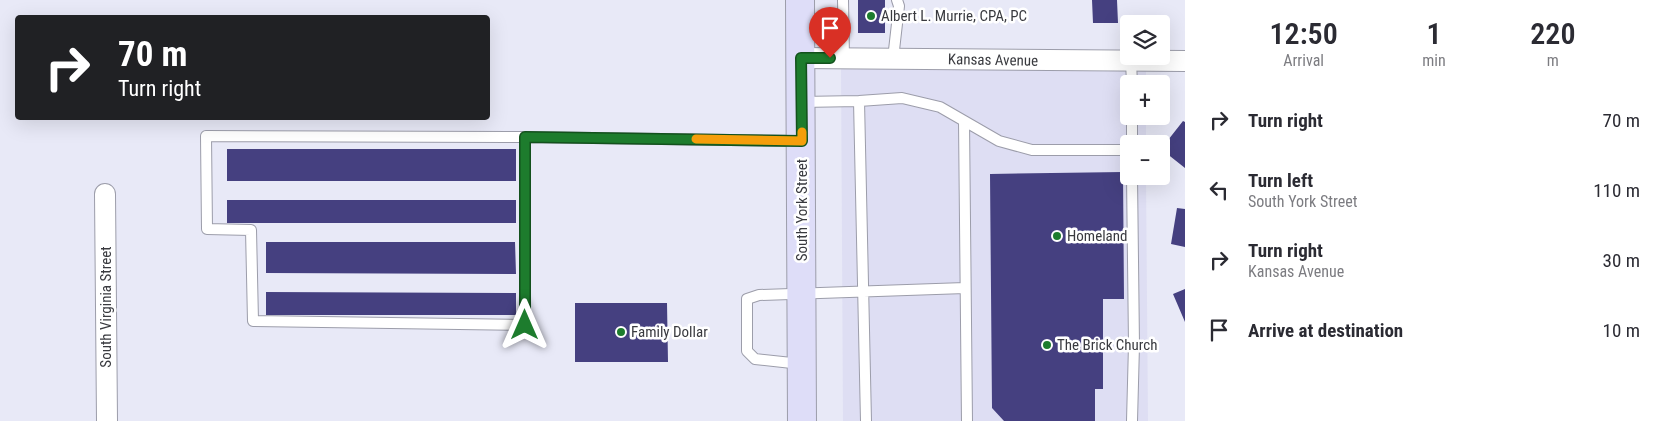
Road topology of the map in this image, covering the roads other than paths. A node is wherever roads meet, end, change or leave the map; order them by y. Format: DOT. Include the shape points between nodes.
graph roads {
  1 [pos="800,0"];
  2 [pos="843,0"];
  3 [pos="897,0"];
  4 [pos="801,58"];
  5 [pos="844,58"];
  6 [pos="893,59"];
  7 [pos="1120,61"];
  8 [pos="1170,61"];
  9 [pos="1185,61"];
  10 [pos="859,101"];
  11 [pos="801,102"];
  12 [pos="964,121"];
  13 [pos="525,137"];
  14 [pos="802,141"];
  15 [pos="1120,150"];
  16 [pos="1132,185"];
  17 [pos="105,194"];
  18 [pos="965,288"];
  19 [pos="862,291"];
  20 [pos="802,293"];
  21 [pos="802,364"];
  22 [pos="107,421"];
  23 [pos="802,421"];
  24 [pos="866,421"];
  25 [pos="967,421"];
  26 [pos="1132,421"];
  1 -- 4 [label="main road, South York Street"];
  2 -- 5 [label="lane"];
  3 -- 6 [label="lane"];
  4 -- 5 [label="street, Kansas Avenue"];
  4 -- 11 [label="main road, South York Street"];
  5 -- 6 [label="street, Kansas Avenue"];
  6 -- 7 [label="street, Kansas Avenue"];
  8 -- 9 [label="street, Kansas Avenue"];
  10 -- 11 [label="lane"];
  10 -- 12 [label="lane" via="902,98 940,107"];
  10 -- 19 [label="lane"];
  11 -- 14 [label="main road, South York Street"];
  12 -- 15 [label="lane" via="998,141 1032,150"];
  12 -- 18 [label="lane"];
  13 -- 13 [label="lane" via="525,325 253,321 251,230 207,229 206,136"];
  13 -- 14 [label="lane"];
  14 -- 20 [label="main road, South York Street"];
  16 -- 26 [label="lane"];
  17 -- 22 [label="street, South Virginia Street"];
  18 -- 19 [label="lane"];
  18 -- 25 [label="lane"];
  19 -- 20 [label="lane"];
  19 -- 24 [label="lane"];
  20 -- 21 [label="main road, South York Street"];
  20 -- 21 [label="lane" via="759,295 747,299 747,351 755,359"];
  21 -- 23 [label="main road, South York Street"];
}
